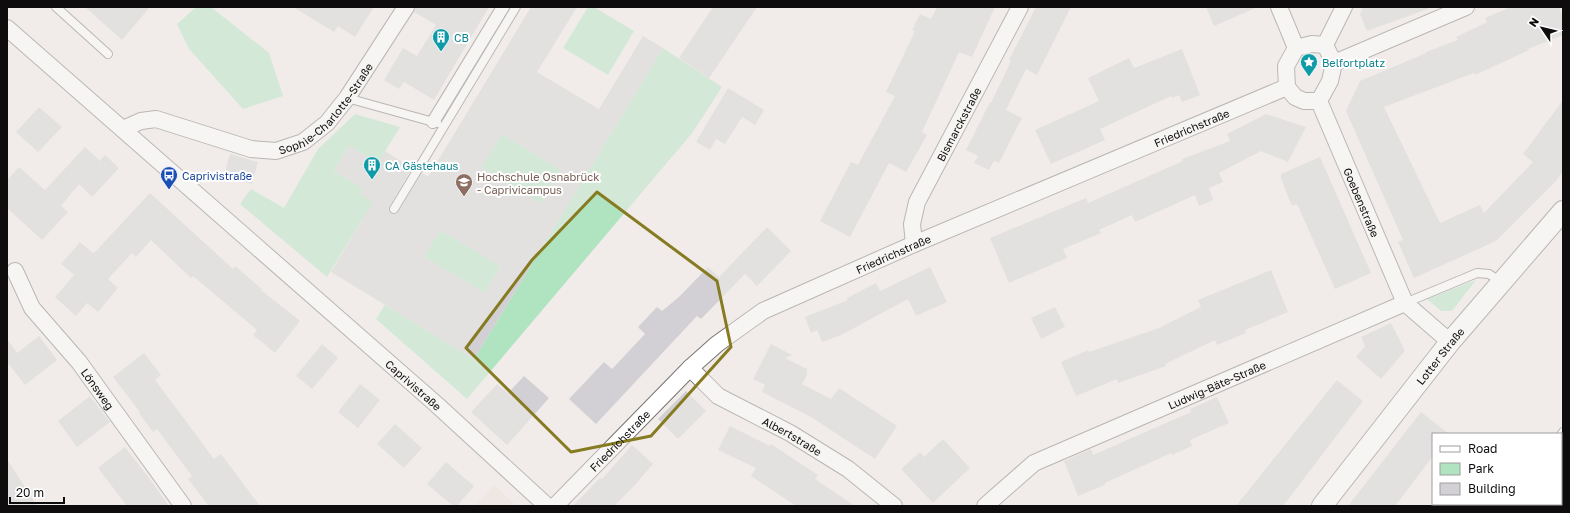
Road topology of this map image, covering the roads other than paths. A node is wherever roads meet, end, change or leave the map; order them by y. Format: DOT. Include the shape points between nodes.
graph roads {
  1 [pos="56,7"];
  2 [pos="406,7"];
  3 [pos="502,7"];
  4 [pos="516,7"];
  5 [pos="1020,7"];
  6 [pos="1279,7"];
  7 [pos="1344,7"];
  8 [pos="1466,7"];
  9 [pos="7,28"];
  10 [pos="1325,45"];
  11 [pos="1296,48"];
  12 [pos="108,54"];
  13 [pos="1334,63"];
  14 [pos="1287,87"];
  15 [pos="347,98"];
  16 [pos="1319,101"];
  17 [pos="432,122"];
  18 [pos="445,126"];
  19 [pos="122,129"];
  20 [pos="394,209"];
  21 [pos="1563,211"];
  22 [pos="914,244"];
  23 [pos="15,271"];
  24 [pos="1501,282"];
  25 [pos="1404,303"];
  26 [pos="1450,342"];
  27 [pos="690,368"];
  28 [pos="1563,432"];
  29 [pos="1562,436"];
  30 [pos="1324,505"];
  31 [pos="183,506"];
  32 [pos="547,506"];
  33 [pos="556,506"];
  34 [pos="894,506"];
  35 [pos="985,506"];
  1 -- 12 [label="lane"];
  2 -- 15 [label="street, Sophie-Charlotte-Straße"];
  3 -- 17 [label="street"];
  4 -- 18 [label="lane"];
  5 -- 22 [label="street, Bismarckstraße" via="918,202 912,224"];
  6 -- 11 [label="street"];
  7 -- 10 [label="street"];
  8 -- 13 [label="street"];
  9 -- 19 [label="street, Caprivistraße"];
  10 -- 11 [label="street" via="1312,44"];
  10 -- 13 [label="street"];
  11 -- 14 [label="street" via="1286,66"];
  13 -- 16 [label="street" via="1330,81"];
  14 -- 16 [label="street" via="1295,97 1304,101"];
  14 -- 22 [label="street, Friedrichstraße"];
  15 -- 17 [label="lane"];
  15 -- 19 [label="street, Sophie-Charlotte-Straße" via="327,123 303,142 276,151 251,149 156,119 141,121"];
  16 -- 25 [label="street, Goebenstraße"];
  17 -- 18 [label="lane"];
  18 -- 20 [label="lane"];
  19 -- 32 [label="street, Caprivistraße" via="441,408"];
  21 -- 24 [label="street, Lotter Straße"];
  22 -- 27 [label="street, Friedrichstraße" via="763,311 717,344"];
  23 -- 31 [label="street, Lönsweg" via="32,308 79,362"];
  24 -- 25 [label="lane" via="1489,274 1477,273"];
  24 -- 26 [label="street, Lotter Straße"];
  25 -- 26 [label="street"];
  25 -- 35 [label="street, Ludwig-Bäte-Straße" via="1034,462"];
  26 -- 30 [label="street, Lotter Straße"];
  27 -- 33 [label="street, Friedrichstraße"];
  27 -- 34 [label="street, Albertstraße" via="718,396 790,433 848,469"];
  28 -- 29 [label="lane"];
}
